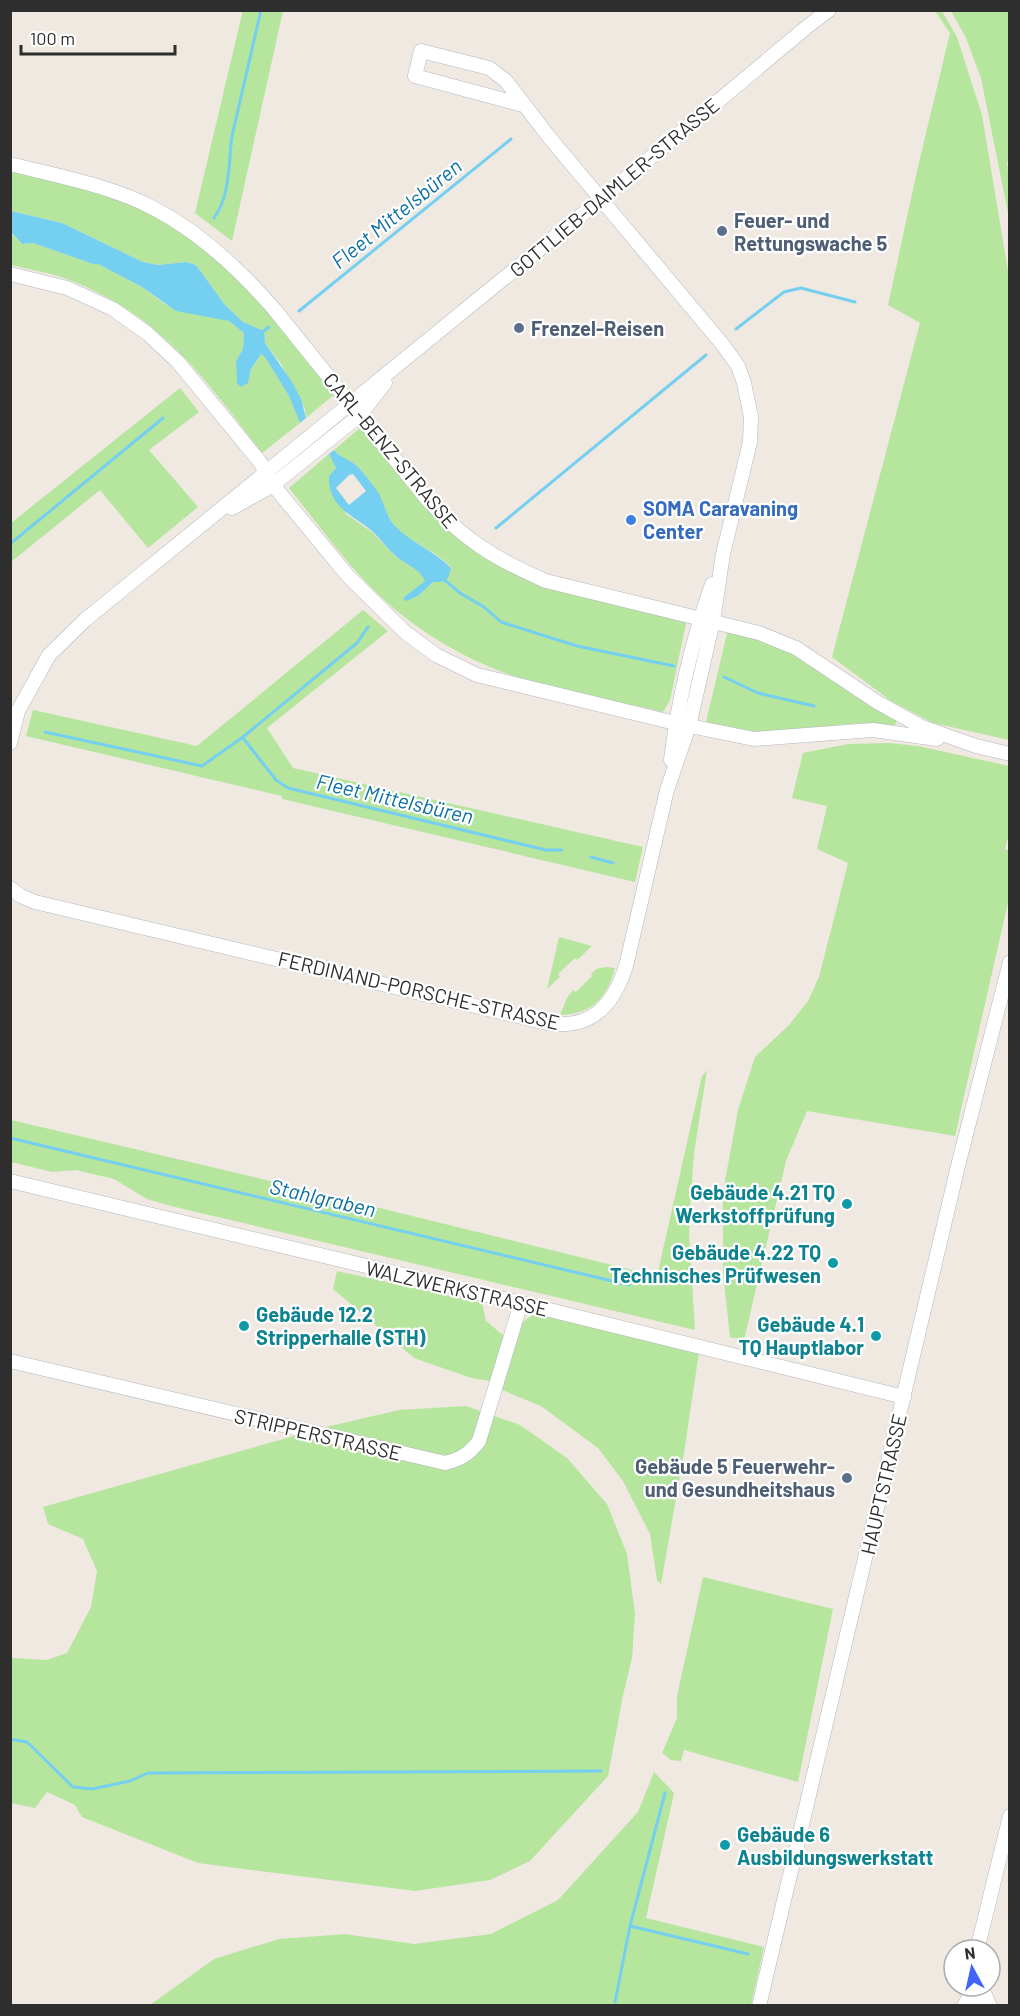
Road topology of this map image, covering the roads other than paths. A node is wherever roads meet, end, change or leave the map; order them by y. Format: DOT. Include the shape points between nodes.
graph roads {
  1 [pos="829,10"];
  2 [pos="523,105"];
  3 [pos="10,164"];
  4 [pos="601,199"];
  5 [pos="10,274"];
  6 [pos="355,409"];
  7 [pos="269,479"];
  8 [pos="706,619"];
  9 [pos="682,724"];
  10 [pos="10,743"];
  11 [pos="976,746"];
  12 [pos="1010,754"];
  13 [pos="10,888"];
  14 [pos="1010,962"];
  15 [pos="10,1181"];
  16 [pos="520,1303"];
  17 [pos="10,1361"];
  18 [pos="904,1397"];
  19 [pos="1010,1815"];
  20 [pos="980,1938"];
  21 [pos="978,1998"];
  22 [pos="759,2006"];
  23 [pos="964,2006"];
  1 -- 4 [label="street, GOTTLIEB-DAIMLER-STRASSE"];
  2 -- 2 [label="street, FERDINAND-PORSCHE-STRASSE" via="494,70 421,51 415,76"];
  2 -- 4 [label="street, FERDINAND-PORSCHE-STRASSE"];
  3 -- 6 [label="street, CARL-BENZ-STRASSE" via="107,190 154,208 192,232 252,284"];
  4 -- 6 [label="street, GOTTLIEB-DAIMLER-STRASSE" via="399,364"];
  4 -- 8 [label="street, FERDINAND-PORSCHE-STRASSE" via="723,345 744,383 751,417 750,442"];
  5 -- 7 [label="street, CARL-BENZ-STRASSE" via="67,288 113,309 148,334 178,362 260,462"];
  6 -- 7 [label="street, GOTTLIEB-DAIMLER-STRASSE"];
  6 -- 8 [label="street, CARL-BENZ-STRASSE" via="450,524 484,551 546,581"];
  7 -- 9 [label="street, CARL-BENZ-STRASSE" via="363,592 436,655 477,675"];
  7 -- 10 [label="street, GOTTLIEB-DAIMLER-STRASSE" via="210,519 85,620 49,655 18,711"];
  8 -- 9 [label="street, FERDINAND-PORSCHE-STRASSE"];
  8 -- 11 [label="street, CARL-BENZ-STRASSE" via="796,648 922,728"];
  9 -- 11 [label="street, CARL-BENZ-STRASSE" via="754,739 873,730"];
  9 -- 13 [label="street, FERDINAND-PORSCHE-STRASSE" via="619,987 597,1014 569,1024 547,1023 35,902"];
  11 -- 12 [label="street, CARL-BENZ-STRASSE"];
  14 -- 18 [label="street, HAUPTSTRASSE"];
  15 -- 16 [label="street, WALZWERKSTRASSE"];
  16 -- 17 [label="street, STRIPPERSTRASSE" via="479,1441 471,1452 445,1463"];
  16 -- 18 [label="street, WALZWERKSTRASSE"];
  18 -- 22 [label="street, HAUPTSTRASSE"];
  19 -- 20 [label="street"];
  21 -- 23 [label="street"];
}
